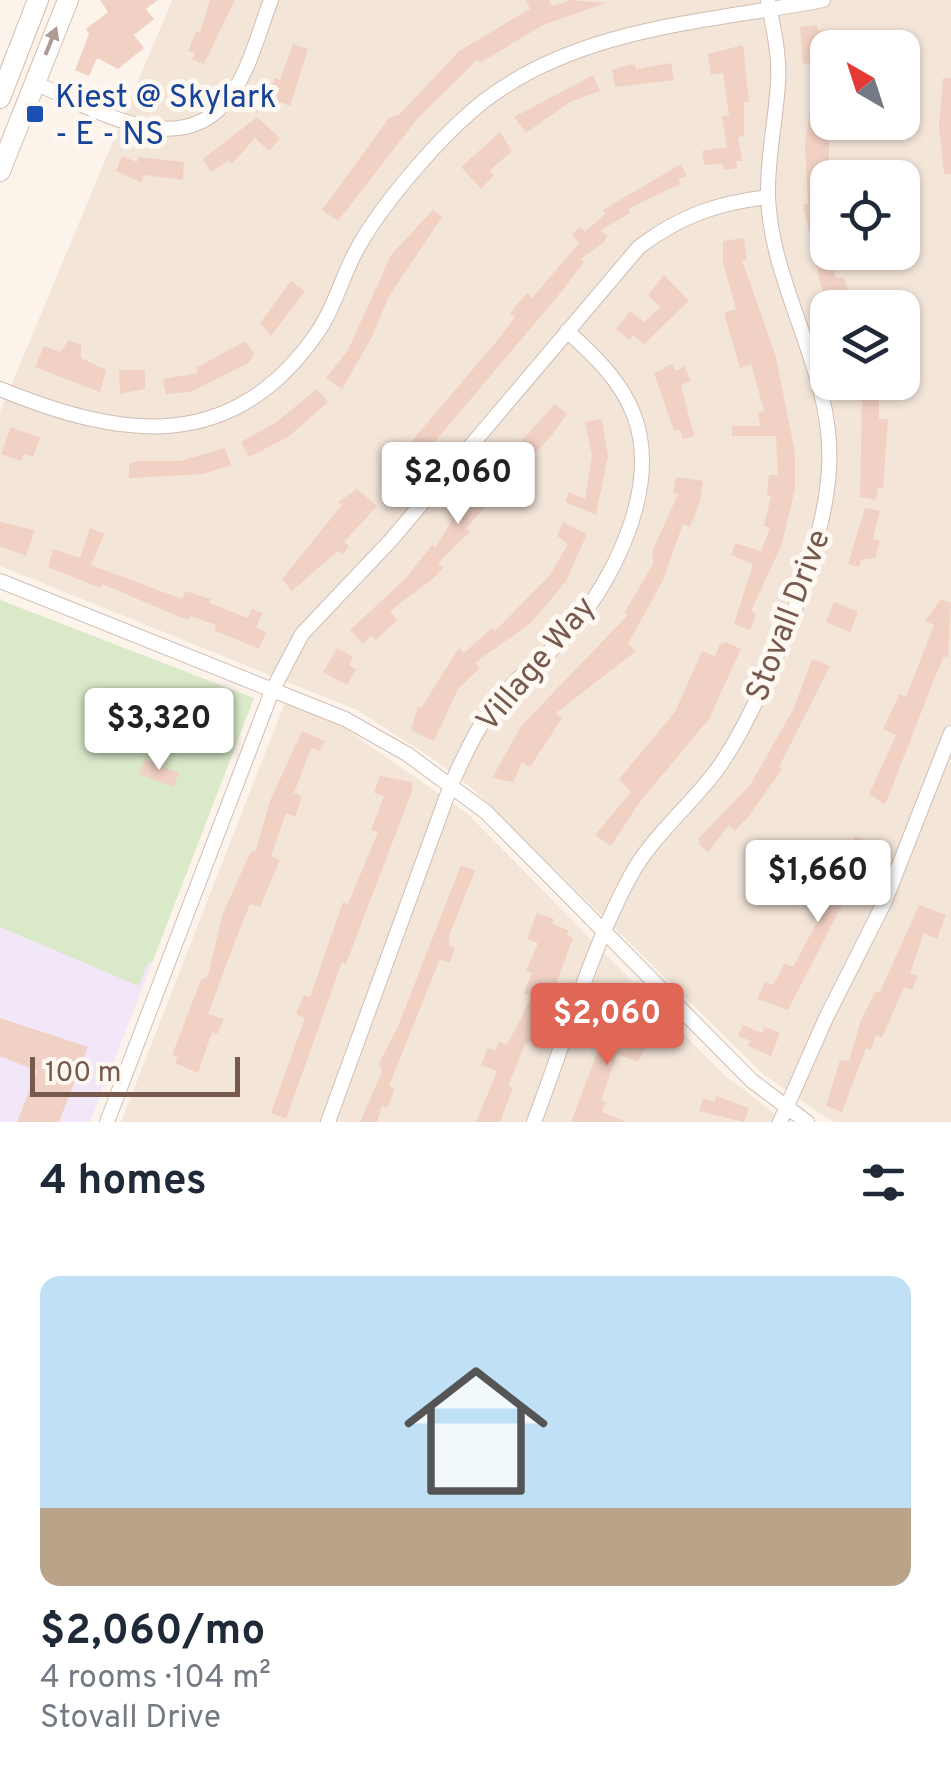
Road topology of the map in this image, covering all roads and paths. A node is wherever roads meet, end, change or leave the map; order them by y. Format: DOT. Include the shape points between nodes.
graph roads {
  1 [pos="38,0"];
  2 [pos="68,0"];
  3 [pos="271,0"];
  4 [pos="823,0"];
  5 [pos="769,5"];
  6 [pos="9,74"];
  7 [pos="35,82"];
  8 [pos="0,98"];
  9 [pos="0,172"];
  10 [pos="768,198"];
  11 [pos="568,331"];
  12 [pos="0,389"];
  13 [pos="0,581"];
  14 [pos="272,691"];
  15 [pos="951,733"];
  16 [pos="450,784"];
  17 [pos="606,934"];
  18 [pos="786,1106"];
  19 [pos="107,1122"];
  20 [pos="328,1122"];
  21 [pos="534,1122"];
  22 [pos="780,1122"];
  23 [pos="806,1122"];
  1 -- 6 [label="main road"];
  7 -- 2 [label="main road, one-way"];
  3 -- 7 [label="street" via="222,106 185,128 138,126"];
  4 -- 5 [label="street"];
  5 -- 10 [label="street, Stovall Drive" via="779,80"];
  5 -- 12 [label="street" via="586,46 482,102 381,215 320,330 292,366 265,393 229,413 187,425 127,428"];
  6 -- 7 [label="main road"];
  6 -- 8 [label="main road"];
  7 -- 9 [label="main road"];
  10 -- 11 [label="street" via="720,203 671,223 639,247"];
  10 -- 17 [label="street, Stovall Drive" via="827,424 824,517 741,732 659,834 631,876"];
  11 -- 14 [label="street" via="302,634"];
  11 -- 16 [label="street, Village Way" via="617,383 633,412 640,438 637,498 611,566 584,612 493,706"];
  13 -- 14 [label="street"];
  14 -- 16 [label="street" via="368,730"];
  14 -- 19 [label="street"];
  15 -- 18 [label="street" via="885,901"];
  16 -- 17 [label="street"];
  16 -- 20 [label="street, Village Way"];
  17 -- 18 [label="street" via="752,1081"];
  17 -- 21 [label="street, Stovall Drive"];
  18 -- 22 [label="street"];
  18 -- 23 [label="street"];
}
